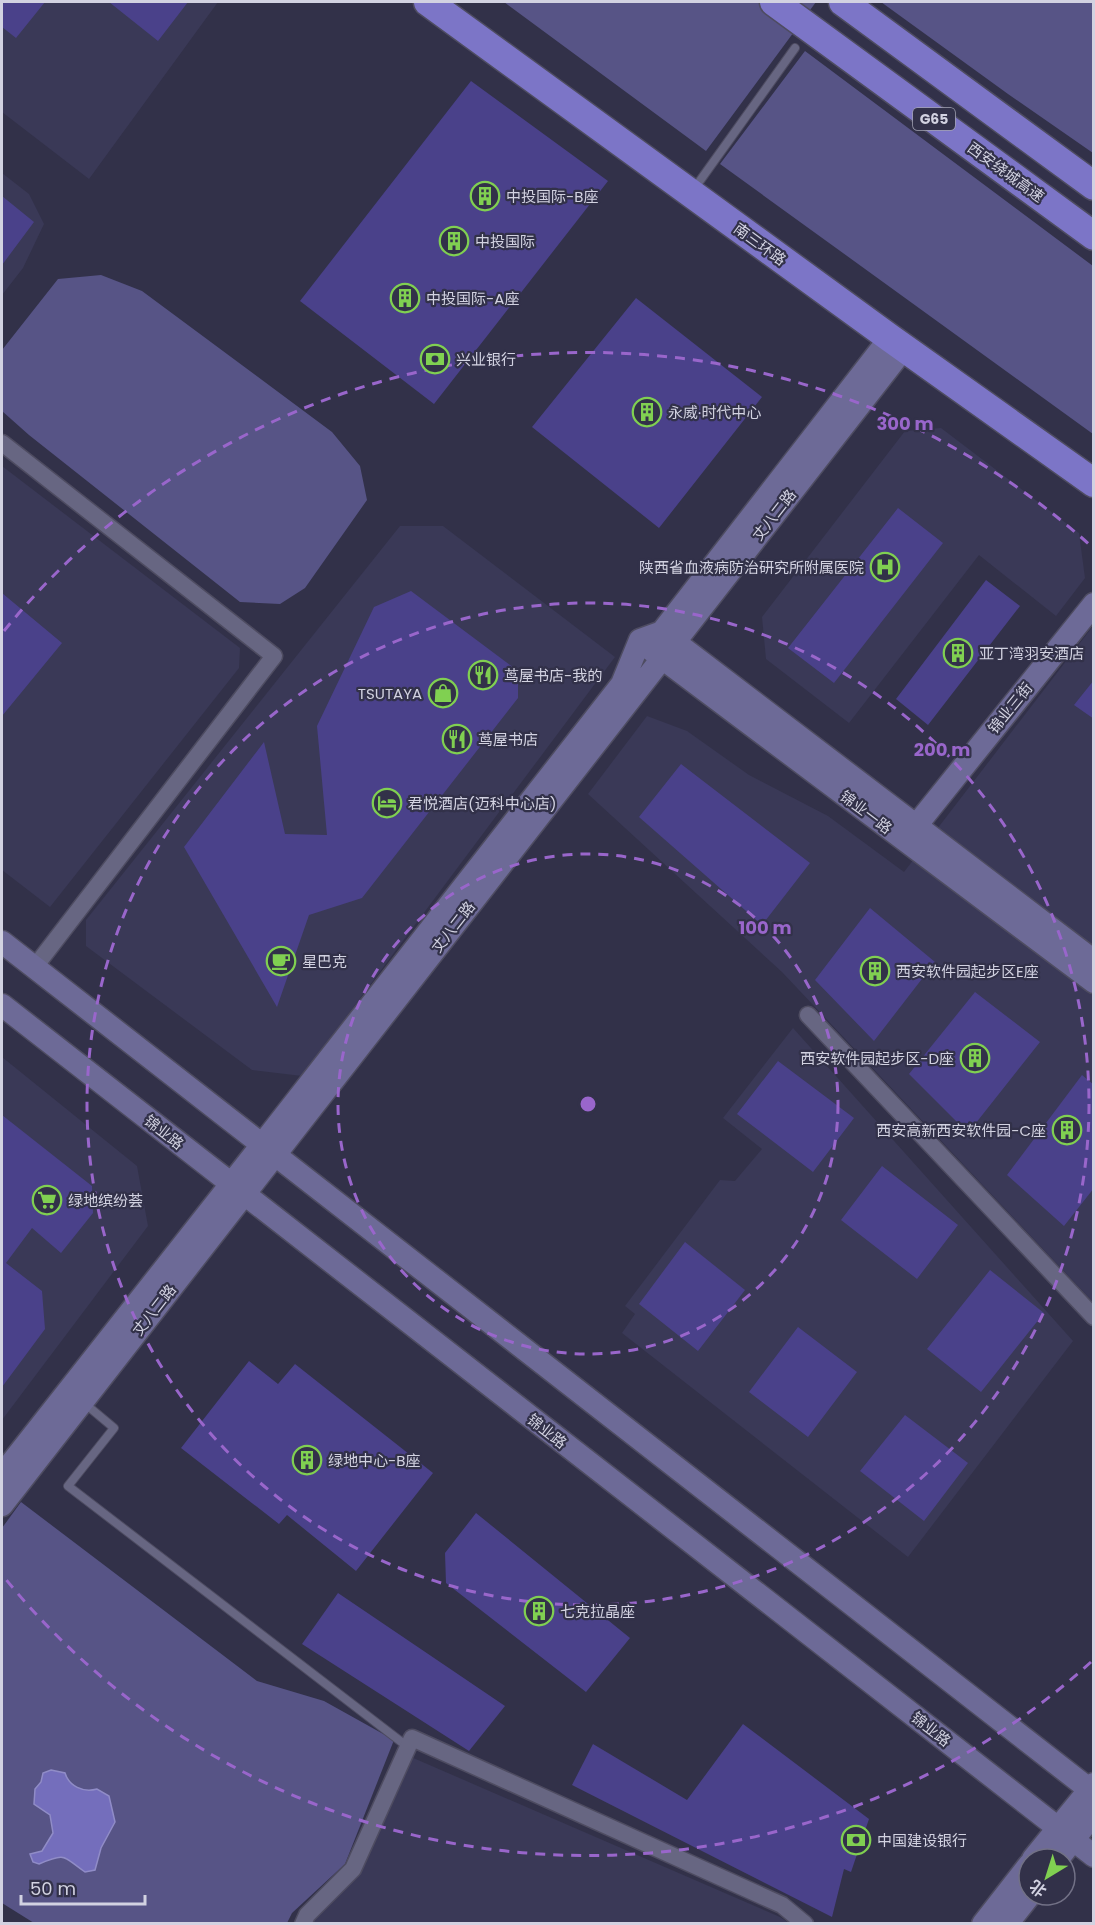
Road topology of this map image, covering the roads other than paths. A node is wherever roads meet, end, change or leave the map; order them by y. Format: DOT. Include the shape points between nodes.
graph roads {
  1 [pos="428,2"];
  2 [pos="774,2"];
  3 [pos="843,2"];
  4 [pos="795,48"];
  5 [pos="1094,186"];
  6 [pos="691,193"];
  7 [pos="1094,236"];
  8 [pos="897,343"];
  9 [pos="2,443"];
  10 [pos="1094,483"];
  11 [pos="1094,604"];
  12 [pos="666,644"];
  13 [pos="910,833"];
  14 [pos="2,942"];
  15 [pos="1094,961"];
  16 [pos="34,968"];
  17 [pos="1094,982"];
  18 [pos="2,1005"];
  19 [pos="808,1016"];
  20 [pos="268,1151"];
  21 [pos="237,1189"];
  22 [pos="1094,1317"];
  23 [pos="82,1401"];
  24 [pos="2,1474"];
  25 [pos="2,1505"];
  26 [pos="408,1747"];
  27 [pos="1092,1789"];
  28 [pos="1094,1814"];
  29 [pos="1065,1834"];
  30 [pos="1048,1847"];
  31 [pos="1061,1847"];
  32 [pos="1094,1856"];
  33 [pos="1017,1879"];
  34 [pos="1020,1907"];
  35 [pos="303,1923"];
  36 [pos="805,1923"];
  37 [pos="983,1923"];
  38 [pos="1007,1923"];
  1 -- 6 [label="highway, 南三环路"];
  2 -- 7 [label="highway, 西安绕城高速 / G65"];
  3 -- 5 [label="highway, G65"];
  4 -- 6 [label="lane"];
  6 -- 8 [label="highway, 南三环路"];
  8 -- 10 [label="highway, 南三环路"];
  8 -- 12 [label="street, 丈八二路"];
  9 -- 16 [label="street" via="274,656"];
  11 -- 13 [label="street, 锦业三街"];
  12 -- 13 [label="street, 锦业一路"];
  12 -- 20 [label="street, 丈八二路"];
  12 -- 20 [label="street, 丈八二路" via="640,640 621,684"];
  13 -- 15 [label="street, 锦业一路"];
  13 -- 17 [label="street, 锦业一路"];
  14 -- 16 [label="street"];
  16 -- 20 [label="street"];
  18 -- 21 [label="street, 锦业路"];
  19 -- 22 [label="street"];
  20 -- 21 [label="street, 丈八二路"];
  20 -- 27 [label="street"];
  21 -- 23 [label="street, 丈八二路"];
  21 -- 24 [label="street, 丈八二路"];
  21 -- 29 [label="street, 锦业路"];
  23 -- 25 [label="street, 丈八二路"];
  23 -- 26 [label="lane" via="114,1428 68,1486"];
  26 -- 35 [label="street" via="353,1869"];
  26 -- 36 [label="street" via="412,1738 782,1905"];
  27 -- 29 [label="street"];
  28 -- 29 [label="street"];
  29 -- 30 [label="street"];
  29 -- 31 [label="street"];
  29 -- 32 [label="street, 锦业路"];
  33 -- 37 [label="street"];
  34 -- 38 [label="street"];
}
